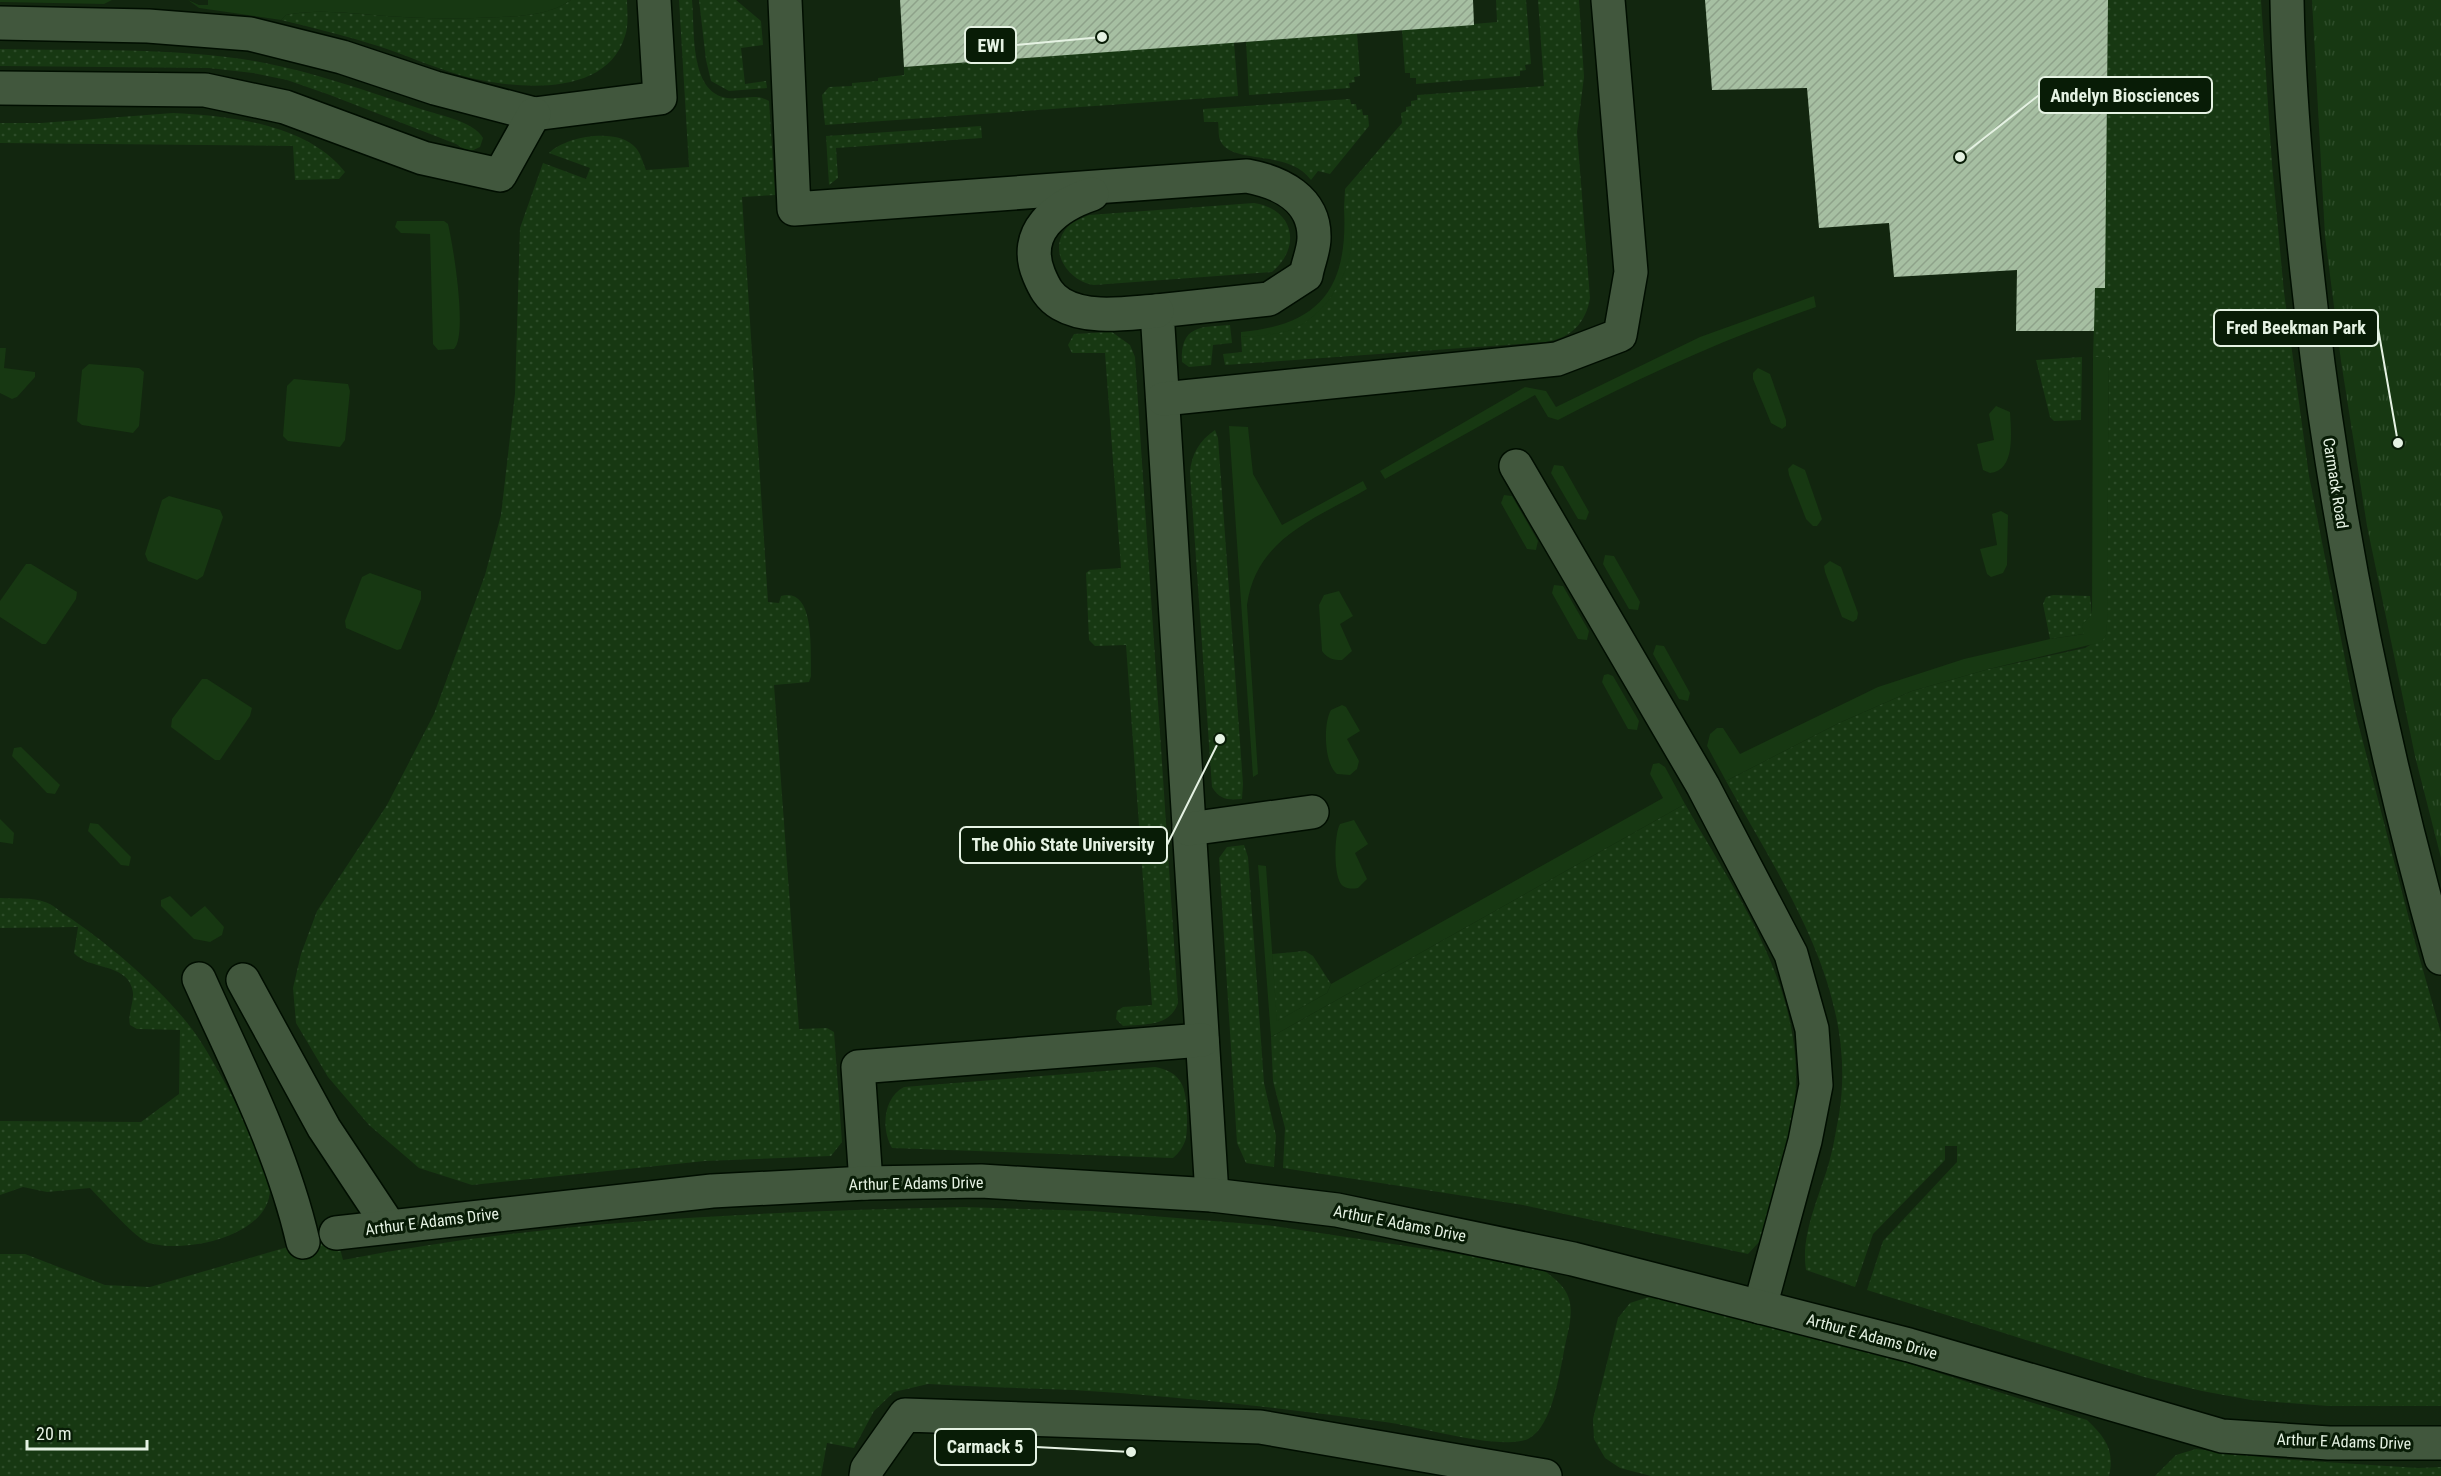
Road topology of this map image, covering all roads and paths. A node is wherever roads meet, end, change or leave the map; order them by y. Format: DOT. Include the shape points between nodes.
graph roads {
  1 [pos="654,0"];
  2 [pos="785,0"];
  3 [pos="1608,0"];
  4 [pos="2287,0"];
  5 [pos="0,23"];
  6 [pos="0,88"];
  7 [pos="534,114"];
  8 [pos="1115,186"];
  9 [pos="1157,310"];
  10 [pos="1163,399"];
  11 [pos="1516,466"];
  12 [pos="1312,812"];
  13 [pos="1189,830"];
  14 [pos="2441,958"];
  15 [pos="199,979"];
  16 [pos="243,980"];
  17 [pos="1202,1040"];
  18 [pos="866,1183"];
  19 [pos="1212,1195"];
  20 [pos="389,1226"];
  21 [pos="336,1233"];
  22 [pos="303,1242"];
  23 [pos="1760,1307"];
  24 [pos="2441,1443"];
  25 [pos="866,1476"];
  26 [pos="1545,1476"];
  1 -- 7 [label="street" via="660,98"];
  2 -- 8 [label="street" via="794,209"];
  3 -- 10 [label="street" via="1631,272 1620,335 1557,359"];
  4 -- 14 [label="street, Carmack Road" via="2299,208 2324,412 2357,614"];
  5 -- 7 [label="street" via="148,26 250,34"];
  6 -- 7 [label="street" via="205,90 285,107 423,158 500,175"];
  8 -- 9 [label="street" via="1055,211 1038,232 1034,252 1037,269 1046,291 1069,307 1124,314"];
  8 -- 9 [label="street" via="1248,176 1272,181 1293,193 1310,214 1314,238 1306,275 1269,299"];
  9 -- 10 [label="street"];
  10 -- 13 [label="street"];
  11 -- 23 [label="street" via="1703,786 1791,954 1812,1029 1816,1085 1805,1141"];
  12 -- 13 [label="street"];
  13 -- 17 [label="street"];
  15 -- 22 [label="street" via="295,1204"];
  16 -- 20 [label="street" via="324,1128"];
  17 -- 18 [label="street" via="858,1067"];
  17 -- 19 [label="street"];
  18 -- 19 [label="street, Arthur E Adams Drive" via="981,1181"];
  18 -- 20 [label="street, Arthur E Adams Drive" via="712,1191"];
  19 -- 23 [label="street, Arthur E Adams Drive" via="1337,1210 1573,1259"];
  20 -- 21 [label="street, Arthur E Adams Drive"];
  23 -- 24 [label="street, Arthur E Adams Drive" via="1909,1345 2222,1436 2329,1443"];
  25 -- 26 [label="street" via="905,1415 1260,1427"];
}
